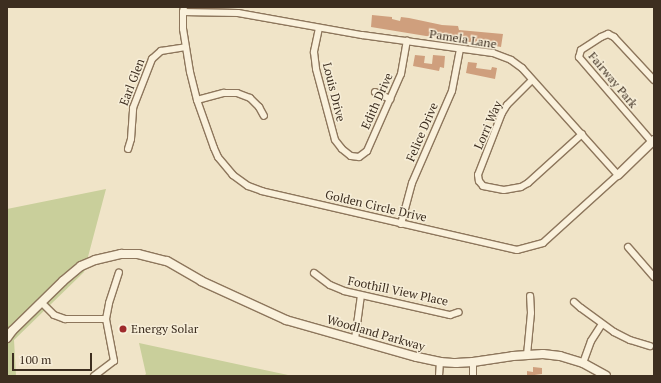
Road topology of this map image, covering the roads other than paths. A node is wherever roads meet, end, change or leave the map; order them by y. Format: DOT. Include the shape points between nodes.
graph roads {
  1 [pos="183,9"];
  2 [pos="319,28"];
  3 [pos="407,41"];
  4 [pos="186,47"];
  5 [pos="460,49"];
  6 [pos="532,80"];
  7 [pos="654,80"];
  8 [pos="375,92"];
  9 [pos="390,99"];
  10 [pos="197,100"];
  11 [pos="264,116"];
  12 [pos="582,134"];
  13 [pos="653,141"];
  14 [pos="128,149"];
  15 [pos="351,156"];
  16 [pos="618,175"];
  17 [pos="401,224"];
  18 [pos="628,247"];
  19 [pos="119,273"];
  20 [pos="314,273"];
  21 [pos="654,277"];
  22 [pos="361,295"];
  23 [pos="530,296"];
  24 [pos="41,302"];
  25 [pos="574,302"];
  26 [pos="459,312"];
  27 [pos="106,319"];
  28 [pos="602,324"];
  29 [pos="7,338"];
  30 [pos="355,339"];
  31 [pos="650,346"];
  32 [pos="527,355"];
  33 [pos="440,362"];
  34 [pos="473,362"];
  35 [pos="583,363"];
  36 [pos="94,376"];
  37 [pos="439,376"];
  38 [pos="473,376"];
  39 [pos="606,376"];
  1 -- 2 [label="street, Pamela Lane" via="238,13"];
  1 -- 4 [label="street, Golden Circle Drive"];
  2 -- 3 [label="street, Pamela Lane"];
  2 -- 15 [label="street, Louis Drive" via="314,52 316,69 335,140"];
  3 -- 5 [label="street, Pamela Lane"];
  3 -- 9 [label="street, Edith Drive" via="401,74"];
  4 -- 10 [label="street, Golden Circle Drive"];
  4 -- 14 [label="street, Earl Glen" via="161,52 152,59 133,108"];
  5 -- 6 [label="street, Pamela Lane" via="493,53 511,60"];
  5 -- 17 [label="street, Felice Drive" via="452,91 412,183"];
  6 -- 12 [label="street, Pamela Lane"];
  6 -- 12 [label="street, Lorri Way" via="502,113 478,175 483,186 504,190 521,187"];
  7 -- 13 [label="street, Fairway Park" via="614,37 608,34 581,50 578,57"];
  8 -- 9 [label="street"];
  9 -- 15 [label="street, Edith Drive" via="367,151 359,157"];
  10 -- 11 [label="street" via="224,93 237,93 250,98 260,107"];
  10 -- 17 [label="street, Golden Circle Drive" via="218,157 233,175 248,186"];
  12 -- 16 [label="street, Pamela Lane"];
  13 -- 16 [label="street, Golden Circle Drive"];
  16 -- 17 [label="street, Golden Circle Drive" via="543,243 524,250"];
  18 -- 21 [label="street"];
  19 -- 27 [label="street"];
  20 -- 22 [label="street, Foothill View Place" via="330,285"];
  22 -- 26 [label="street, Foothill View Place" via="450,315"];
  22 -- 30 [label="street"];
  23 -- 32 [label="street"];
  24 -- 27 [label="street" via="54,315 65,319"];
  24 -- 29 [label="street, Woodland Parkway"];
  24 -- 30 [label="street, Woodland Parkway" via="81,266 121,254 138,254 166,260 201,281 286,320"];
  25 -- 28 [label="street"];
  27 -- 36 [label="street" via="114,361"];
  28 -- 31 [label="street" via="630,340"];
  28 -- 35 [label="street" via="591,341"];
  30 -- 33 [label="street, Woodland Parkway"];
  32 -- 34 [label="street, Woodland Parkway"];
  32 -- 35 [label="street, Woodland Parkway" via="560,356"];
  33 -- 34 [label="street, Woodland Parkway"];
  33 -- 37 [label="street"];
  34 -- 38 [label="street"];
  35 -- 39 [label="street, Woodland Parkway"];
}
